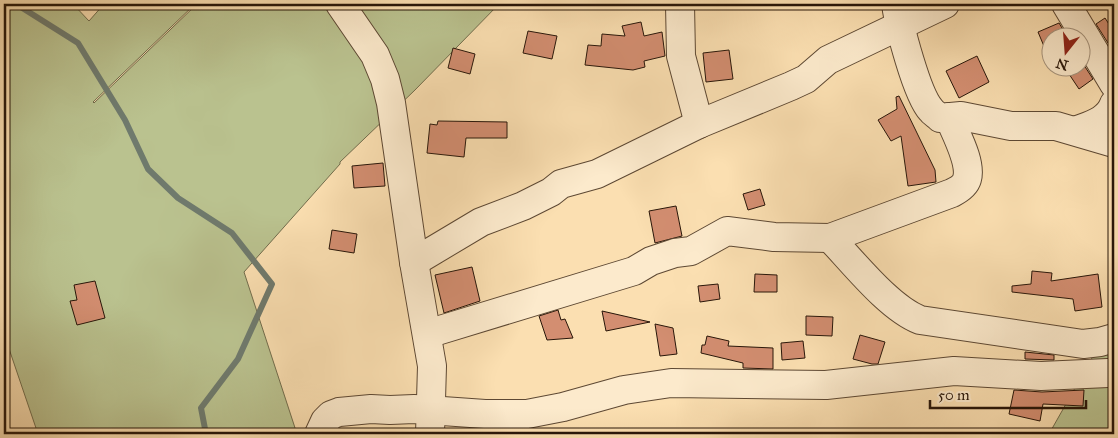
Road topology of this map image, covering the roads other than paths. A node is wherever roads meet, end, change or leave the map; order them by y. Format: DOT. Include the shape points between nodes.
graph roads {
  1 [pos="340,4"];
  2 [pos="680,4"];
  3 [pos="945,4"];
  4 [pos="1066,4"];
  5 [pos="898,15"];
  6 [pos="1114,84"];
  7 [pos="1114,104"];
  8 [pos="949,117"];
  9 [pos="699,124"];
  10 [pos="1075,131"];
  11 [pos="1114,143"];
  12 [pos="830,238"];
  13 [pos="414,262"];
  14 [pos="427,334"];
  15 [pos="1114,338"];
  16 [pos="1108,373"];
  17 [pos="430,422"];
  18 [pos="319,434"];
  1 -- 13 [label="street" via="375,54 385,79"];
  2 -- 9 [label="street" via="681,56"];
  3 -- 5 [label="street"];
  4 -- 6 [label="street"];
  5 -- 8 [label="street" via="923,98 940,118"];
  5 -- 9 [label="street" via="828,60 806,79"];
  7 -- 10 [label="street" via="1111,112 1100,121"];
  8 -- 10 [label="street" via="961,116 1011,126 1056,126"];
  8 -- 12 [label="street" via="966,158 967,180 961,188"];
  9 -- 13 [label="street" via="597,174 561,184 523,206 480,222"];
  10 -- 11 [label="street"];
  12 -- 14 [label="street" via="774,237 727,231 691,251"];
  12 -- 15 [label="street" via="908,316 1083,344"];
  13 -- 14 [label="street"];
  14 -- 17 [label="street" via="432,366"];
  16 -- 17 [label="street" via="1041,376 954,371 826,385 671,383 624,390 527,414 485,414"];
  17 -- 18 [label="street" via="371,409 340,412 325,421"];
}
